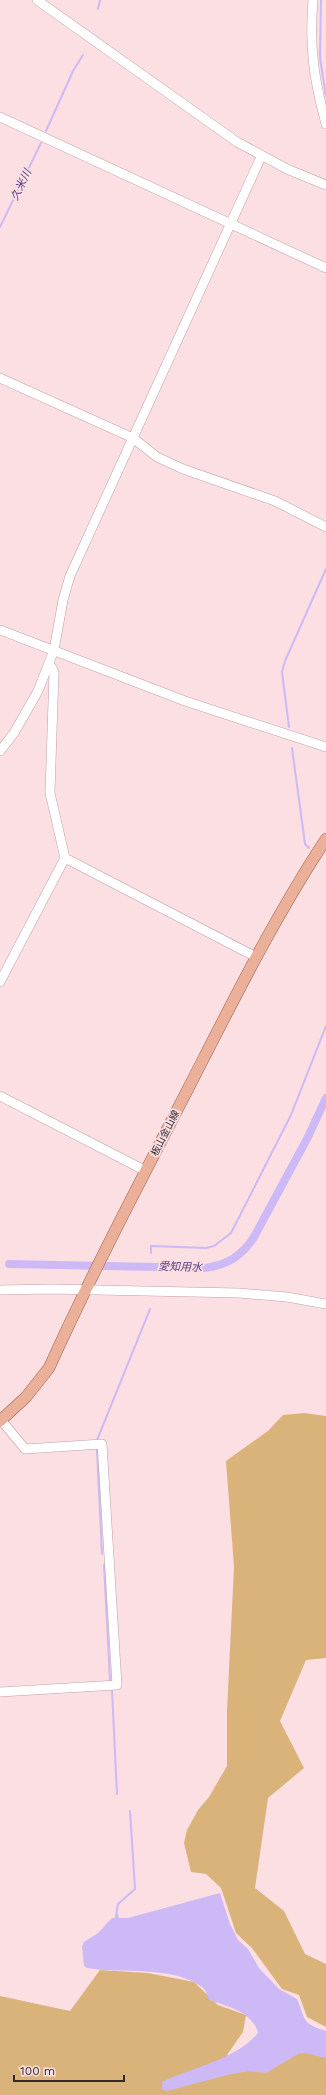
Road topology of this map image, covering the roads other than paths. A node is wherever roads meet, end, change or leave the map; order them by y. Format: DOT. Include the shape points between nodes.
graph roads {
  1 [pos="37,0"];
  2 [pos="313,0"];
  3 [pos="0,117"];
  4 [pos="326,124"];
  5 [pos="261,157"];
  6 [pos="326,185"];
  7 [pos="232,224"];
  8 [pos="326,268"];
  9 [pos="0,378"];
  10 [pos="133,438"];
  11 [pos="326,527"];
  12 [pos="0,630"];
  13 [pos="54,650"];
  14 [pos="49,663"];
  15 [pos="326,747"];
  16 [pos="0,751"];
  17 [pos="326,839"];
  18 [pos="64,858"];
  19 [pos="256,957"];
  20 [pos="0,982"];
  21 [pos="0,1096"];
  22 [pos="146,1171"];
  23 [pos="0,1290"];
  24 [pos="86,1290"];
  25 [pos="326,1304"];
  26 [pos="0,1420"];
  27 [pos="0,1692"];
  1 -- 5 [label="street" via="194,113"];
  2 -- 4 [label="street" via="313,69"];
  3 -- 7 [label="street"];
  5 -- 6 [label="street"];
  5 -- 7 [label="street"];
  7 -- 8 [label="street"];
  7 -- 10 [label="street"];
  9 -- 10 [label="street"];
  10 -- 11 [label="street" via="157,457 183,469 275,501"];
  10 -- 13 [label="street" via="70,576"];
  12 -- 13 [label="street"];
  13 -- 14 [label="street"];
  13 -- 15 [label="street" via="185,701"];
  14 -- 16 [label="street" via="38,691 14,733"];
  14 -- 18 [label="street" via="54,672 50,792"];
  17 -- 19 [label="main road, 板山金山線"];
  18 -- 19 [label="street"];
  18 -- 20 [label="street"];
  19 -- 22 [label="main road, 板山金山線"];
  21 -- 22 [label="street"];
  22 -- 24 [label="main road, 板山金山線"];
  23 -- 24 [label="street"];
  24 -- 25 [label="street" via="239,1293 287,1297"];
  24 -- 26 [label="main road, 板山金山線" via="49,1368 26,1397"];
  26 -- 27 [label="street" via="24,1449 102,1444 118,1685"];
}
